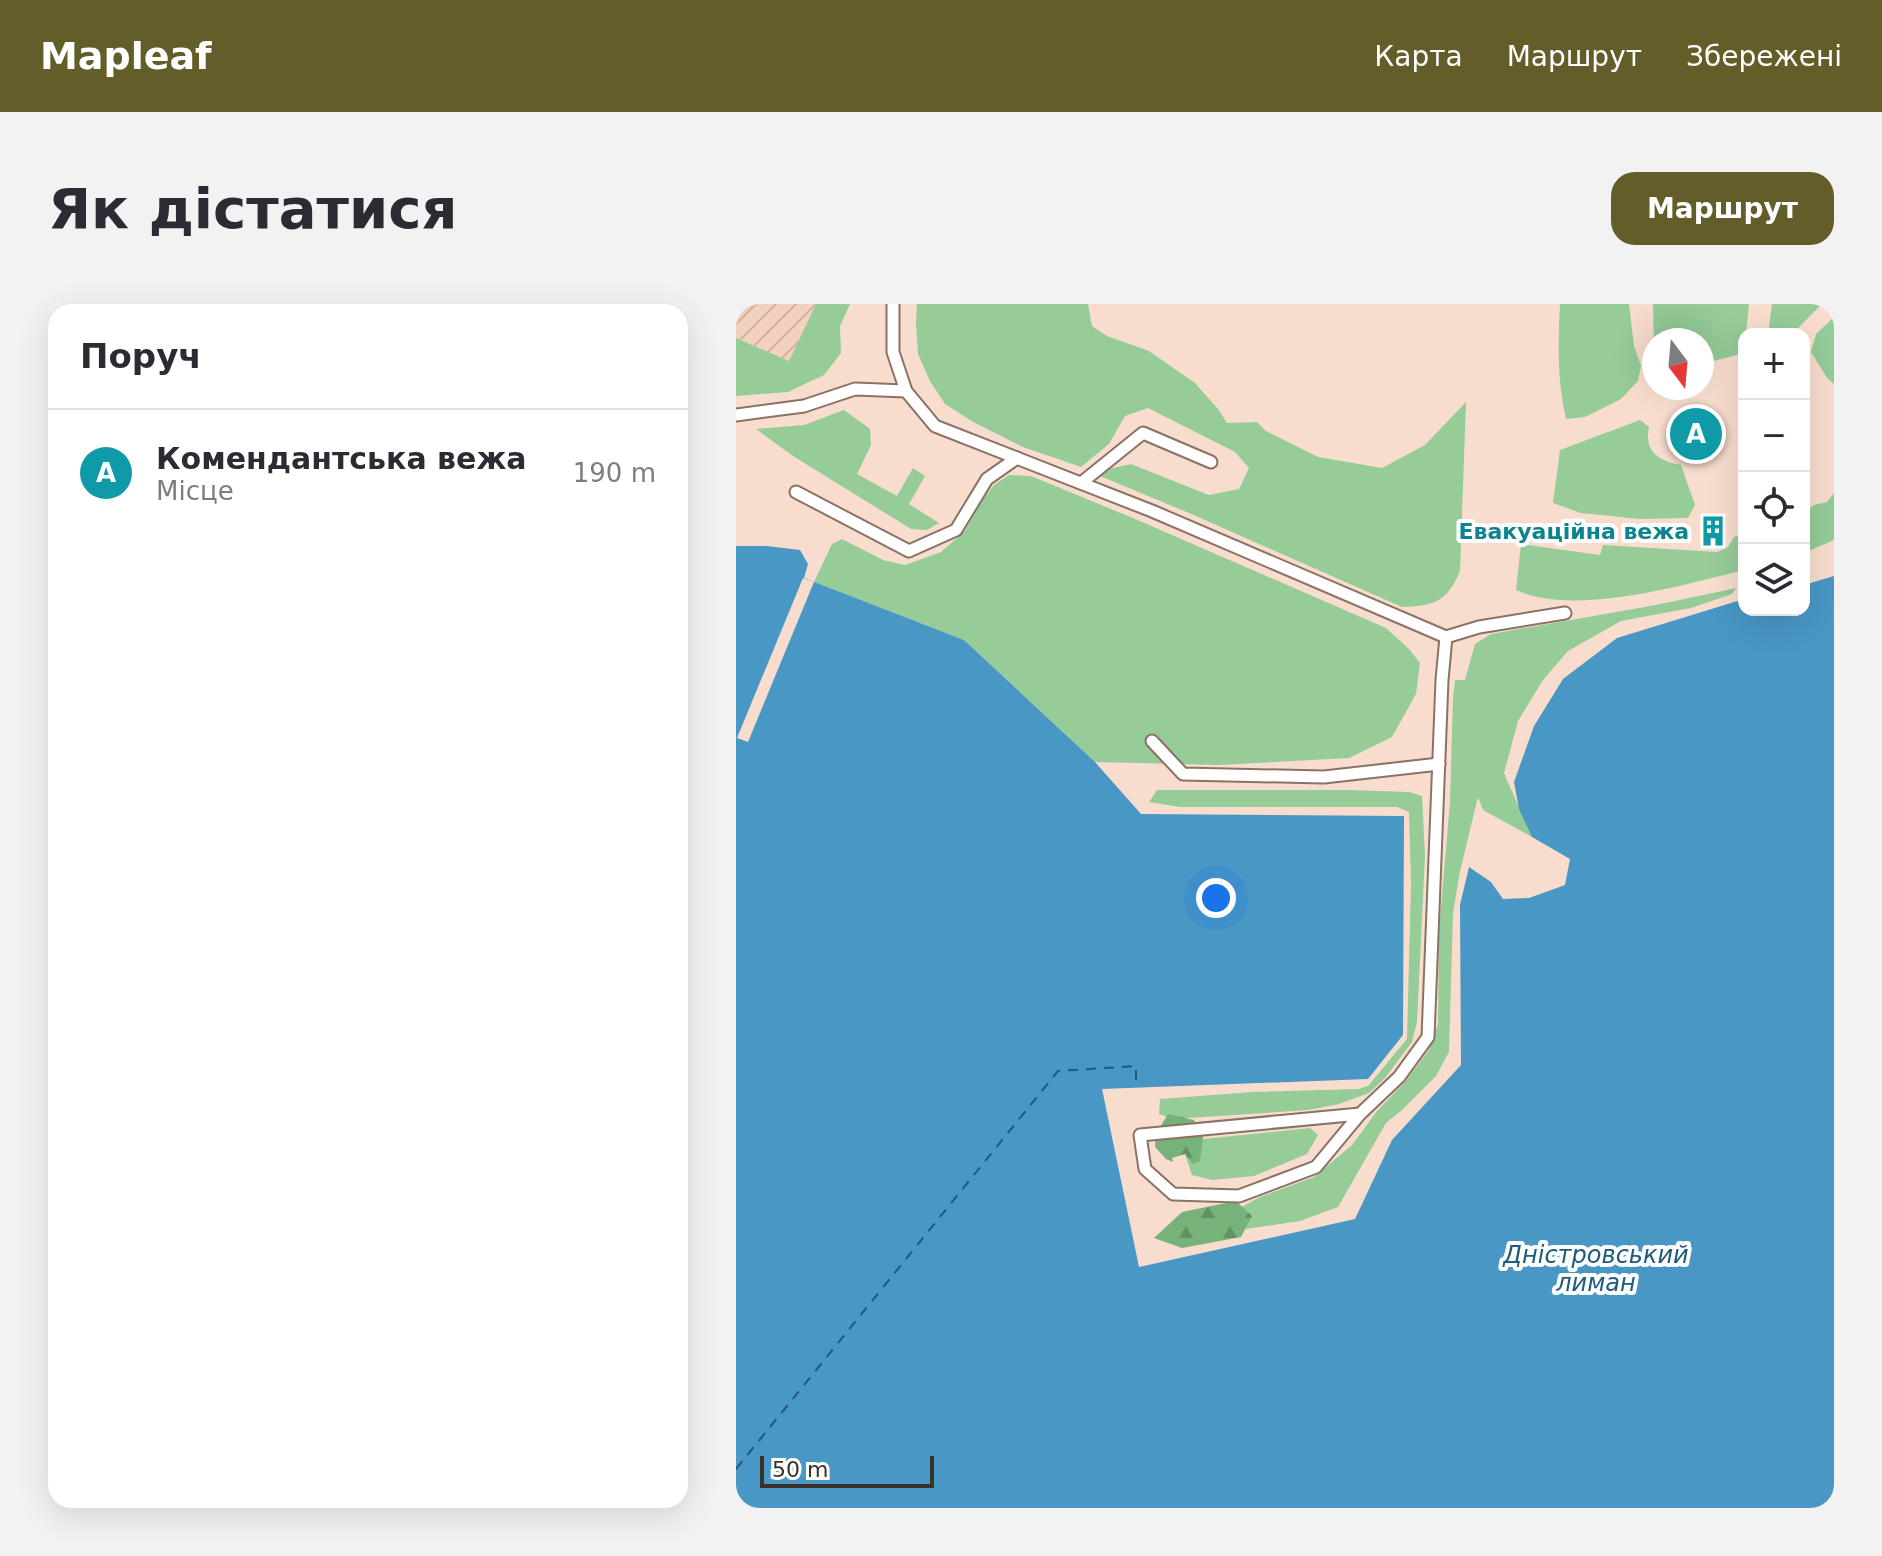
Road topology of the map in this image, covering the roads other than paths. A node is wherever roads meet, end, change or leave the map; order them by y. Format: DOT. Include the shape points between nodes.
graph roads {
  1 [pos="893,304"];
  2 [pos="906,391"];
  3 [pos="736,415"];
  4 [pos="1017,458"];
  5 [pos="1211,462"];
  6 [pos="1081,483"];
  7 [pos="796,492"];
  8 [pos="1565,613"];
  9 [pos="1446,637"];
  10 [pos="1152,741"];
  11 [pos="1439,764"];
  12 [pos="1360,1114"];
  1 -- 2 [label="lane" via="893,352"];
  2 -- 3 [label="lane" via="855,389 804,406"];
  2 -- 4 [label="lane" via="935,426"];
  4 -- 6 [label="lane"];
  4 -- 7 [label="lane" via="987,479 956,530 909,551"];
  5 -- 6 [label="lane" via="1143,433"];
  6 -- 9 [label="lane"];
  8 -- 9 [label="lane"];
  9 -- 11 [label="lane"];
  10 -- 11 [label="lane" via="1183,774 1324,777"];
  11 -- 12 [label="lane" via="1428,1037 1399,1077"];
  12 -- 12 [label="lane" via="1316,1167 1239,1196 1173,1194 1145,1169 1140,1135"];
}
